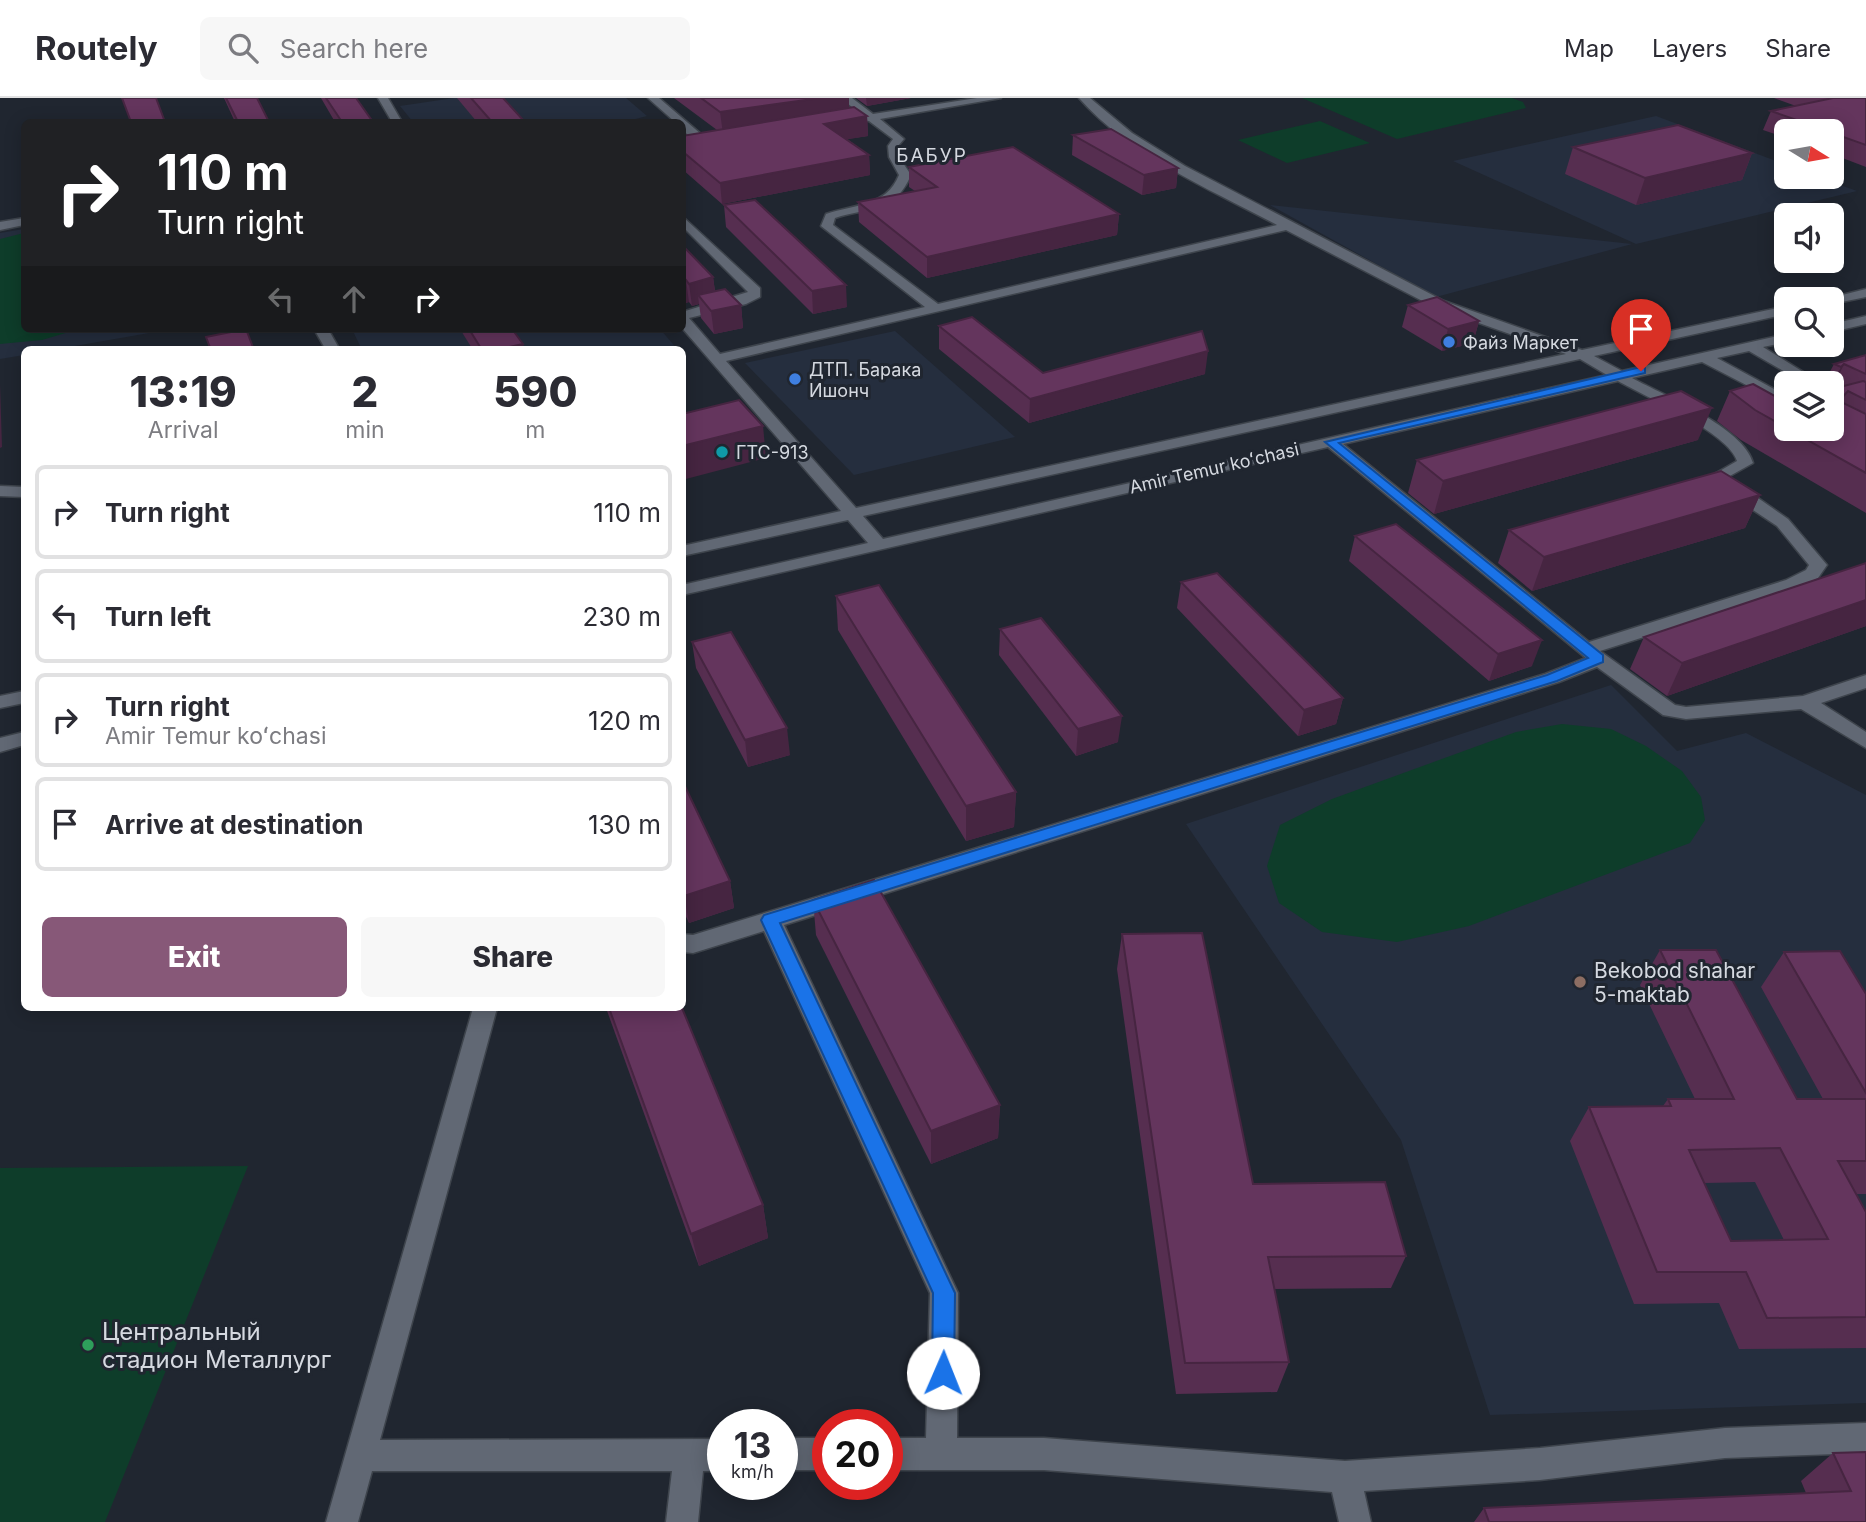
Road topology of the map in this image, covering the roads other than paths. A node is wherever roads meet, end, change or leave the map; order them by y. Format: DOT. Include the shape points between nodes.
graph roads {
  1 [pos="383,98"];
  2 [pos="653,98"];
  3 [pos="846,98"];
  4 [pos="996,98"];
  5 [pos="1084,98"];
  6 [pos="866,118"];
  7 [pos="395,119"];
  8 [pos="677,119"];
  9 [pos="686,126"];
  10 [pos="718,141"];
  11 [pos="705,143"];
  12 [pos="686,147"];
  13 [pos="21,222"];
  14 [pos="686,223"];
  15 [pos="0,226"];
  16 [pos="1289,226"];
  17 [pos="1866,293"];
  18 [pos="1844,298"];
  19 [pos="935,308"];
  20 [pos="1774,313"];
  21 [pos="686,317"];
  22 [pos="1866,320"];
  23 [pos="686,323"];
  24 [pos="1844,325"];
  25 [pos="1774,341"];
  26 [pos="1751,346"];
  27 [pos="1582,355"];
  28 [pos="1704,357"];
  29 [pos="717,359"];
  30 [pos="1794,371"];
  31 [pos="1620,375"];
  32 [pos="1774,395"];
  33 [pos="1331,442"];
  34 [pos="0,491"];
  35 [pos="21,492"];
  36 [pos="851,513"];
  37 [pos="879,545"];
  38 [pos="686,550"];
  39 [pos="686,589"];
  40 [pos="1592,654"];
  41 [pos="1866,681"];
  42 [pos="21,698"];
  43 [pos="0,702"];
  44 [pos="1805,702"];
  45 [pos="21,740"];
  46 [pos="1866,741"];
  47 [pos="0,745"];
  48 [pos="770,920"];
  49 [pos="686,943"];
  50 [pos="484,1011"];
  51 [pos="1866,1438"];
  52 [pos="903,1454"];
  53 [pos="941,1454"];
  54 [pos="689,1455"];
  55 [pos="707,1455"];
  56 [pos="360,1456"];
  57 [pos="1345,1477"];
  58 [pos="342,1522"];
  59 [pos="682,1522"];
  60 [pos="1355,1522"];
  1 -- 7 [label="street"];
  2 -- 8 [label="street"];
  3 -- 6 [label="street"];
  4 -- 6 [label="street"];
  5 -- 16 [label="street" via="1098,113 1170,161"];
  6 -- 19 [label="street" via="898,139 894,157 905,175 900,191 890,201 830,216 827,226"];
  9 -- 11 [label="street"];
  10 -- 11 [label="street"];
  11 -- 12 [label="street"];
  13 -- 15 [label="street"];
  14 -- 21 [label="street" via="755,294"];
  16 -- 19 [label="street"];
  16 -- 27 [label="street" via="1439,304"];
  17 -- 18 [label="street"];
  19 -- 29 [label="street"];
  20 -- 27 [label="street, Amir Temur koʻchasi"];
  22 -- 24 [label="street"];
  23 -- 29 [label="street"];
  25 -- 26 [label="street, Amir Temur koʻchasi"];
  26 -- 28 [label="street, Amir Temur koʻchasi"];
  26 -- 30 [label="street"];
  27 -- 31 [label="street"];
  27 -- 36 [label="street, Amir Temur koʻchasi"];
  28 -- 31 [label="street, Amir Temur koʻchasi"];
  28 -- 32 [label="street"];
  29 -- 36 [label="street"];
  31 -- 33 [label="street, Amir Temur koʻchasi"];
  31 -- 40 [label="street" via="1726,436 1742,452 1745,463 1718,476 1724,485 1770,513 1818,565 1812,574 1792,584"];
  33 -- 37 [label="street, Amir Temur koʻchasi"];
  33 -- 40 [label="street"];
  34 -- 35 [label="street"];
  36 -- 37 [label="street"];
  36 -- 38 [label="street, Amir Temur koʻchasi"];
  37 -- 39 [label="street, Amir Temur koʻchasi"];
  40 -- 44 [label="street" via="1670,711"];
  40 -- 48 [label="street" via="1552,678"];
  41 -- 44 [label="street"];
  42 -- 43 [label="street"];
  44 -- 46 [label="street"];
  45 -- 47 [label="street"];
  48 -- 49 [label="street"];
  48 -- 53 [label="street" via="944,1293"];
  50 -- 56 [label="street"];
  51 -- 57 [label="street" via="1725,1443 1540,1464"];
  52 -- 53 [label="street"];
  53 -- 57 [label="street" via="1044,1454"];
  54 -- 55 [label="street"];
  54 -- 56 [label="street"];
  54 -- 59 [label="street"];
  56 -- 58 [label="street"];
  57 -- 60 [label="street"];
}
